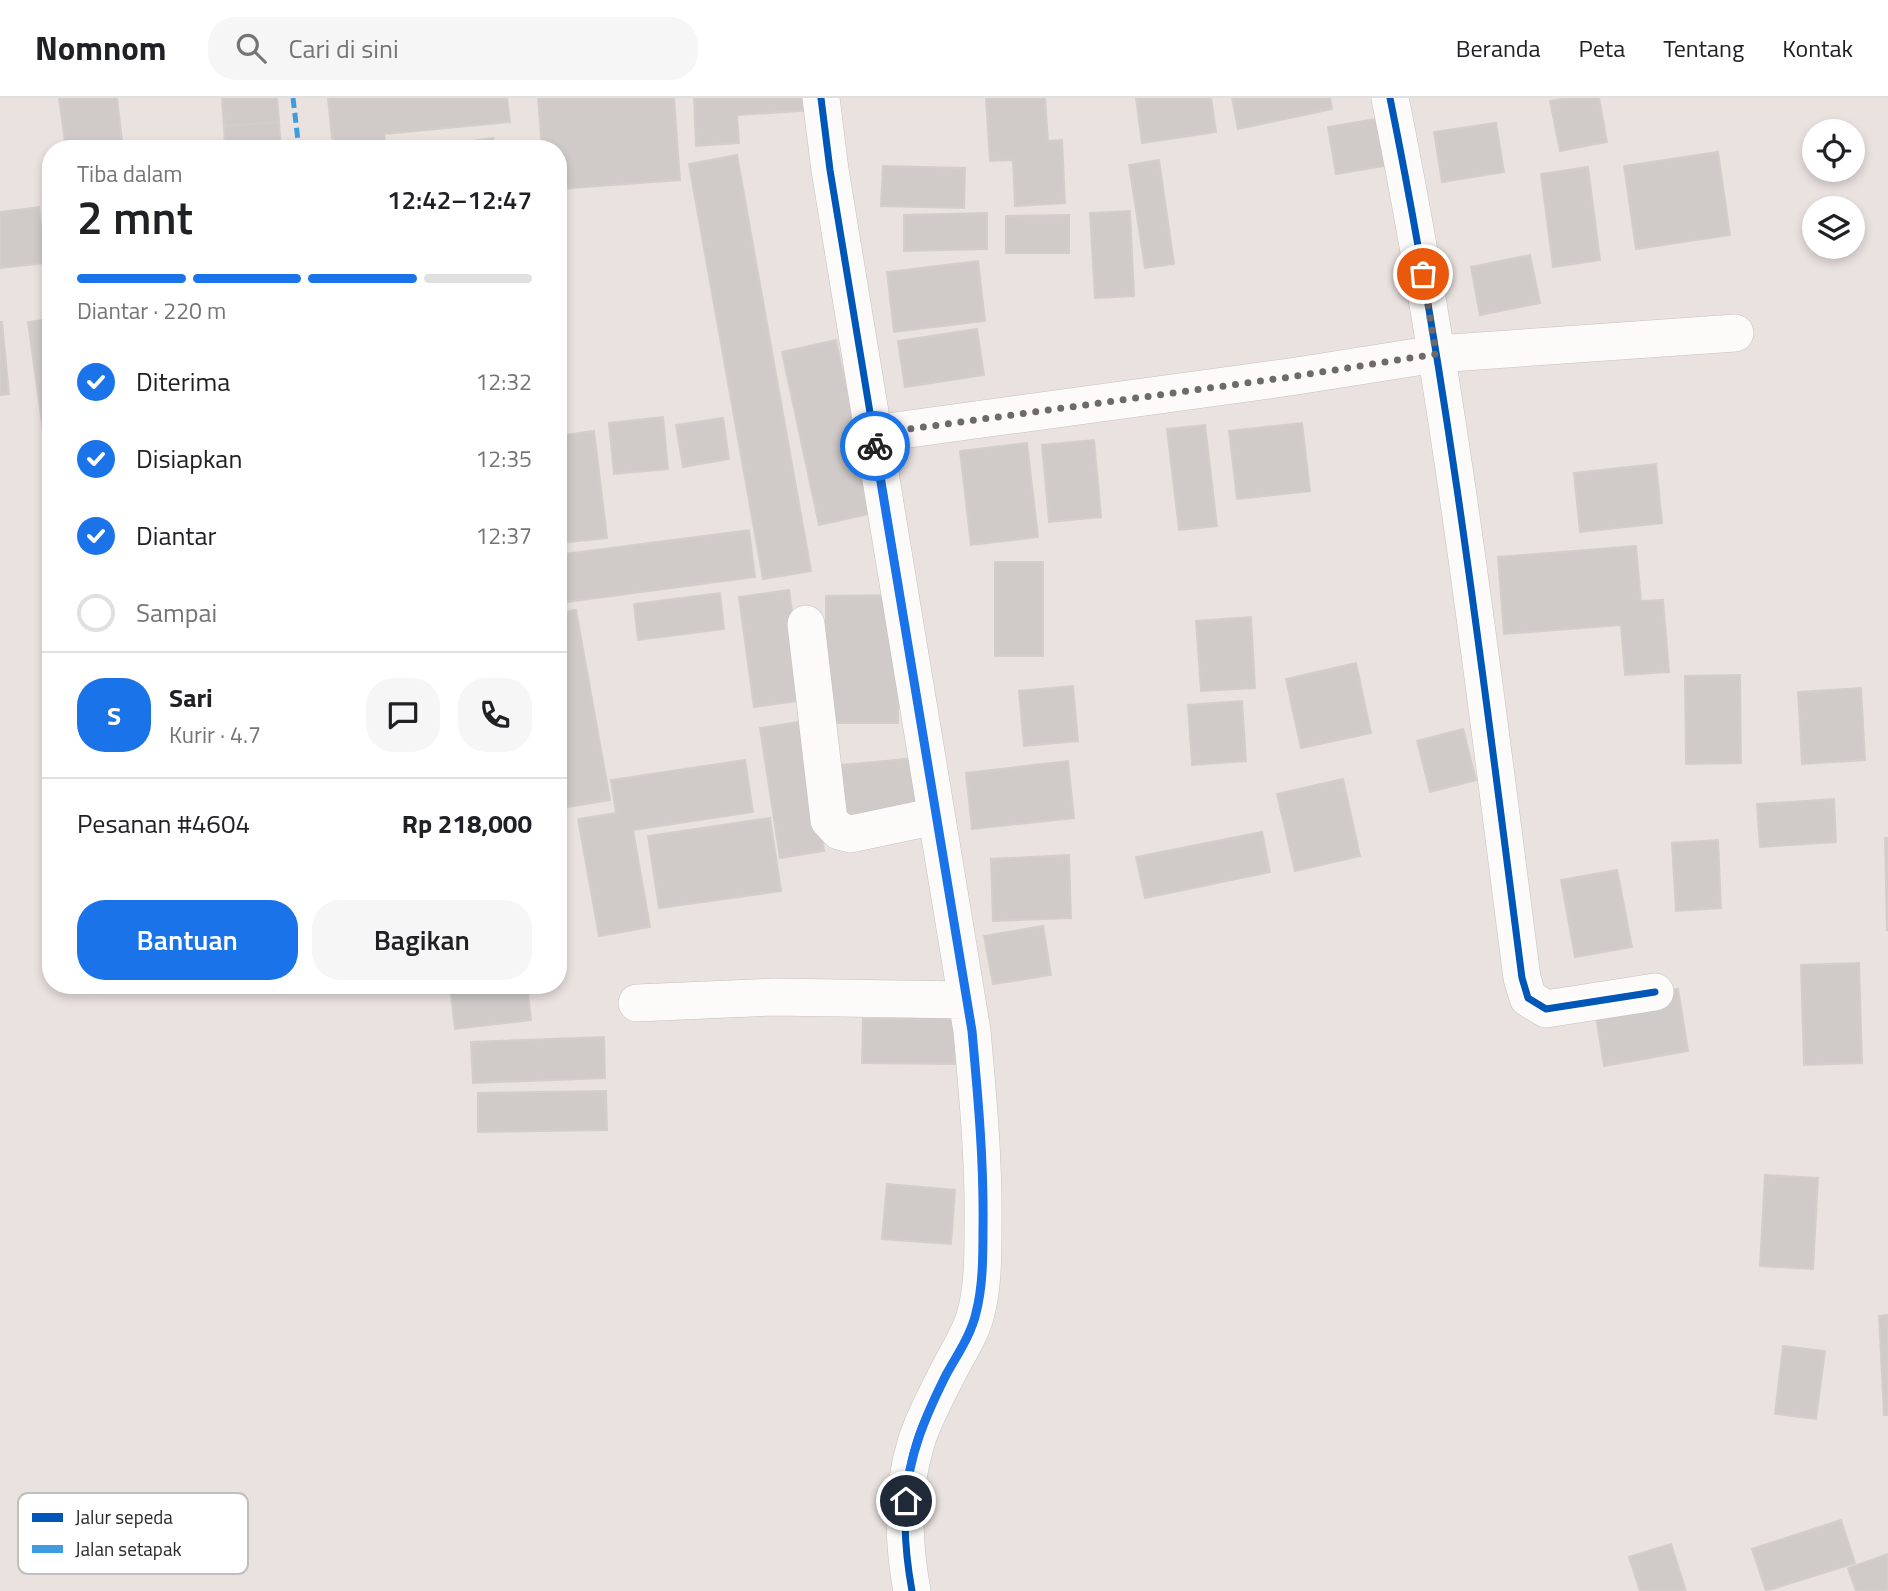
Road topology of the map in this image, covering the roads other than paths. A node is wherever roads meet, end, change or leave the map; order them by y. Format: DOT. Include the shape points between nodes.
graph roads {
  1 [pos="821,98"];
  2 [pos="1390,98"];
  3 [pos="1735,333"];
  4 [pos="1436,354"];
  5 [pos="873,434"];
  6 [pos="806,624"];
  7 [pos="936,816"];
  8 [pos="1655,992"];
  9 [pos="966,1000"];
  10 [pos="637,1003"];
  11 [pos="912,1591"];
  1 -- 5 [label="street"];
  2 -- 4 [label="street"];
  3 -- 4 [label="street"];
  4 -- 5 [label="street"];
  4 -- 8 [label="street" via="1528,998 1546,1009"];
  5 -- 7 [label="street"];
  6 -- 7 [label="street" via="829,820 839,831 851,834"];
  7 -- 9 [label="street"];
  9 -- 10 [label="street" via="774,997"];
  9 -- 11 [label="street" via="981,1121 982,1263 977,1312 916,1441 907,1479 905,1522"];
}
